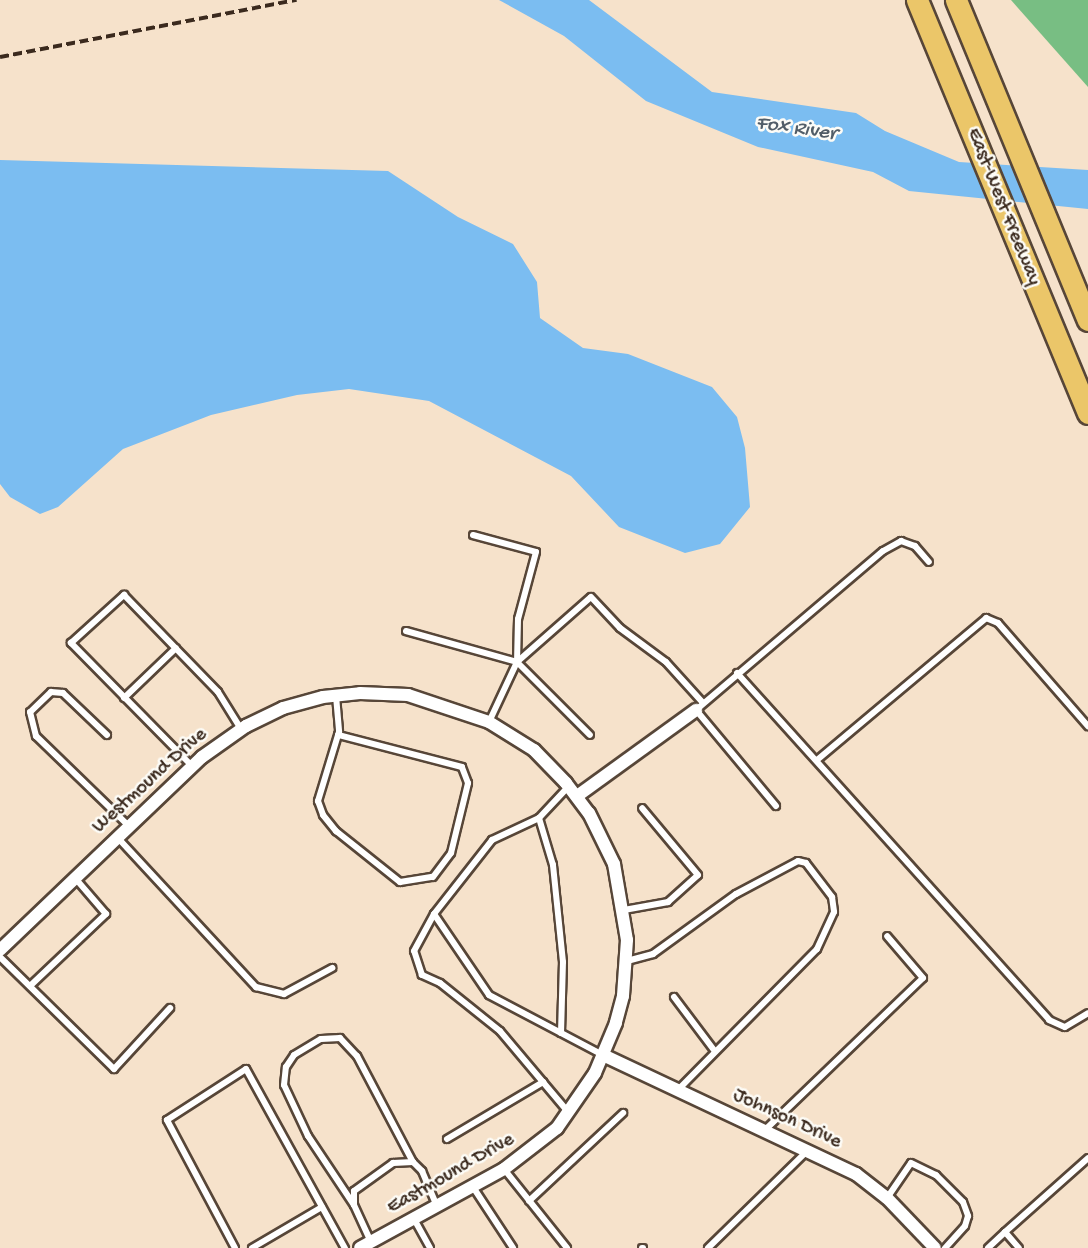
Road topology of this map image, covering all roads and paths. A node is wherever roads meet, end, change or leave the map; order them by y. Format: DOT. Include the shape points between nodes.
graph roads {
  1 [pos="917,0"];
  2 [pos="956,0"];
  3 [pos="1088,320"];
  4 [pos="1088,413"];
  5 [pos="473,535"];
  6 [pos="929,562"];
  7 [pos="406,631"];
  8 [pos="176,648"];
  9 [pos="518,662"];
  10 [pos="737,673"];
  11 [pos="335,695"];
  12 [pos="124,698"];
  13 [pos="700,706"];
  14 [pos="489,722"];
  15 [pos="1088,726"];
  16 [pos="240,729"];
  17 [pos="107,735"];
  18 [pos="338,735"];
  19 [pos="590,735"];
  20 [pos="817,760"];
  21 [pos="192,766"];
  22 [pos="573,791"];
  23 [pos="776,806"];
  24 [pos="642,808"];
  25 [pos="539,818"];
  26 [pos="128,825"];
  27 [pos="116,837"];
  28 [pos="75,878"];
  29 [pos="624,910"];
  30 [pos="434,914"];
  31 [pos="887,936"];
  32 [pos="0,950"];
  33 [pos="0,957"];
  34 [pos="627,961"];
  35 [pos="332,968"];
  36 [pos="30,986"];
  37 [pos="674,997"];
  38 [pos="170,1008"];
  39 [pos="1088,1013"];
  40 [pos="561,1033"];
  41 [pos="714,1050"];
  42 [pos="603,1056"];
  43 [pos="543,1082"];
  44 [pos="678,1090"];
  45 [pos="623,1113"];
  46 [pos="569,1114"];
  47 [pos="765,1130"];
  48 [pos="447,1139"];
  49 [pos="808,1149"];
  50 [pos="1088,1158"];
  51 [pos="414,1162"];
  52 [pos="504,1169"];
  53 [pos="472,1187"];
  54 [pos="887,1198"];
  55 [pos="529,1201"];
  56 [pos="354,1204"];
  57 [pos="437,1206"];
  58 [pos="322,1207"];
  59 [pos="414,1219"];
  60 [pos="1005,1232"];
  61 [pos="365,1245"];
  62 [pos="235,1248"];
  63 [pos="252,1248"];
  64 [pos="345,1248"];
  65 [pos="430,1248"];
  66 [pos="513,1248"];
  67 [pos="567,1248"];
  68 [pos="708,1248"];
  69 [pos="935,1248"];
  70 [pos="945,1248"];
  71 [pos="988,1248"];
  72 [pos="1019,1248"];
  1 -- 4 [label="highway, East-West Freeway"];
  2 -- 3 [label="highway, East-West Freeway"];
  5 -- 9 [label="lane" via="536,552 518,619"];
  6 -- 10 [label="lane" via="915,546 901,541 883,551"];
  7 -- 9 [label="lane"];
  8 -- 12 [label="lane"];
  8 -- 12 [label="lane" via="124,595 71,643"];
  8 -- 16 [label="lane" via="218,692"];
  9 -- 13 [label="lane" via="591,597 620,628 666,662"];
  9 -- 14 [label="lane"];
  9 -- 19 [label="lane"];
  10 -- 13 [label="lane"];
  10 -- 20 [label="lane"];
  11 -- 14 [label="street, Westmound Drive" via="408,695"];
  11 -- 16 [label="street, Westmound Drive" via="283,708"];
  11 -- 18 [label="lane"];
  12 -- 21 [label="lane"];
  13 -- 22 [label="street"];
  13 -- 23 [label="lane"];
  14 -- 22 [label="street, Westmound Drive" via="534,750"];
  15 -- 20 [label="lane" via="998,623 986,618"];
  16 -- 21 [label="street, Westmound Drive"];
  17 -- 26 [label="lane" via="63,693 51,692 30,712 36,736"];
  18 -- 18 [label="lane" via="318,801 323,815 336,831 400,882 433,877 451,853 468,783 462,767"];
  20 -- 39 [label="lane" via="1049,1020 1065,1027"];
  21 -- 26 [label="street, Westmound Drive"];
  22 -- 25 [label="lane"];
  22 -- 29 [label="street, Eastmound Drive" via="608,849"];
  24 -- 29 [label="lane" via="698,875 668,902"];
  25 -- 30 [label="lane" via="492,840"];
  25 -- 40 [label="lane" via="553,865 561,940"];
  26 -- 27 [label="street, Westmound Drive"];
  27 -- 28 [label="street, Westmound Drive"];
  27 -- 35 [label="lane" via="256,987 284,994"];
  28 -- 32 [label="street, Westmound Drive"];
  28 -- 36 [label="lane" via="106,914"];
  29 -- 34 [label="street, Eastmound Drive"];
  30 -- 40 [label="lane" via="489,995"];
  30 -- 43 [label="lane" via="414,951 422,975 440,983 500,1031"];
  31 -- 47 [label="lane" via="923,978"];
  33 -- 36 [label="lane"];
  34 -- 41 [label="lane" via="653,954 736,894 798,861 806,863 832,897 834,912 827,931 817,949 785,985"];
  34 -- 42 [label="street, Eastmound Drive" via="623,996"];
  36 -- 38 [label="lane" via="114,1069"];
  37 -- 41 [label="lane"];
  40 -- 42 [label="lane"];
  41 -- 44 [label="lane"];
  42 -- 44 [label="street, Johnson Drive"];
  42 -- 46 [label="street, Eastmound Drive"];
  43 -- 46 [label="lane"];
  43 -- 48 [label="lane"];
  44 -- 47 [label="street, Johnson Drive"];
  45 -- 55 [label="lane"];
  46 -- 52 [label="street, Eastmound Drive"];
  47 -- 49 [label="street, Johnson Drive"];
  49 -- 54 [label="street, Johnson Drive" via="856,1174"];
  49 -- 68 [label="lane"];
  50 -- 60 [label="lane"];
  51 -- 56 [label="lane" via="393,1163 354,1191"];
  51 -- 56 [label="lane" via="357,1056 340,1038 321,1039 294,1055 286,1067 284,1085 308,1136"];
  51 -- 57 [label="lane"];
  52 -- 53 [label="street, Eastmound Drive"];
  52 -- 55 [label="lane"];
  53 -- 57 [label="street, Eastmound Drive"];
  53 -- 66 [label="lane"];
  54 -- 69 [label="street, Johnson Drive"];
  54 -- 70 [label="lane" via="911,1162 936,1175 963,1202 968,1216 965,1226"];
  55 -- 67 [label="lane"];
  56 -- 61 [label="lane"];
  57 -- 59 [label="street, Eastmound Drive"];
  58 -- 62 [label="lane" via="246,1069 167,1120"];
  58 -- 63 [label="lane"];
  58 -- 64 [label="lane"];
  59 -- 61 [label="street, Eastmound Drive"];
  59 -- 65 [label="lane"];
  60 -- 71 [label="lane"];
  60 -- 72 [label="lane"];
}
